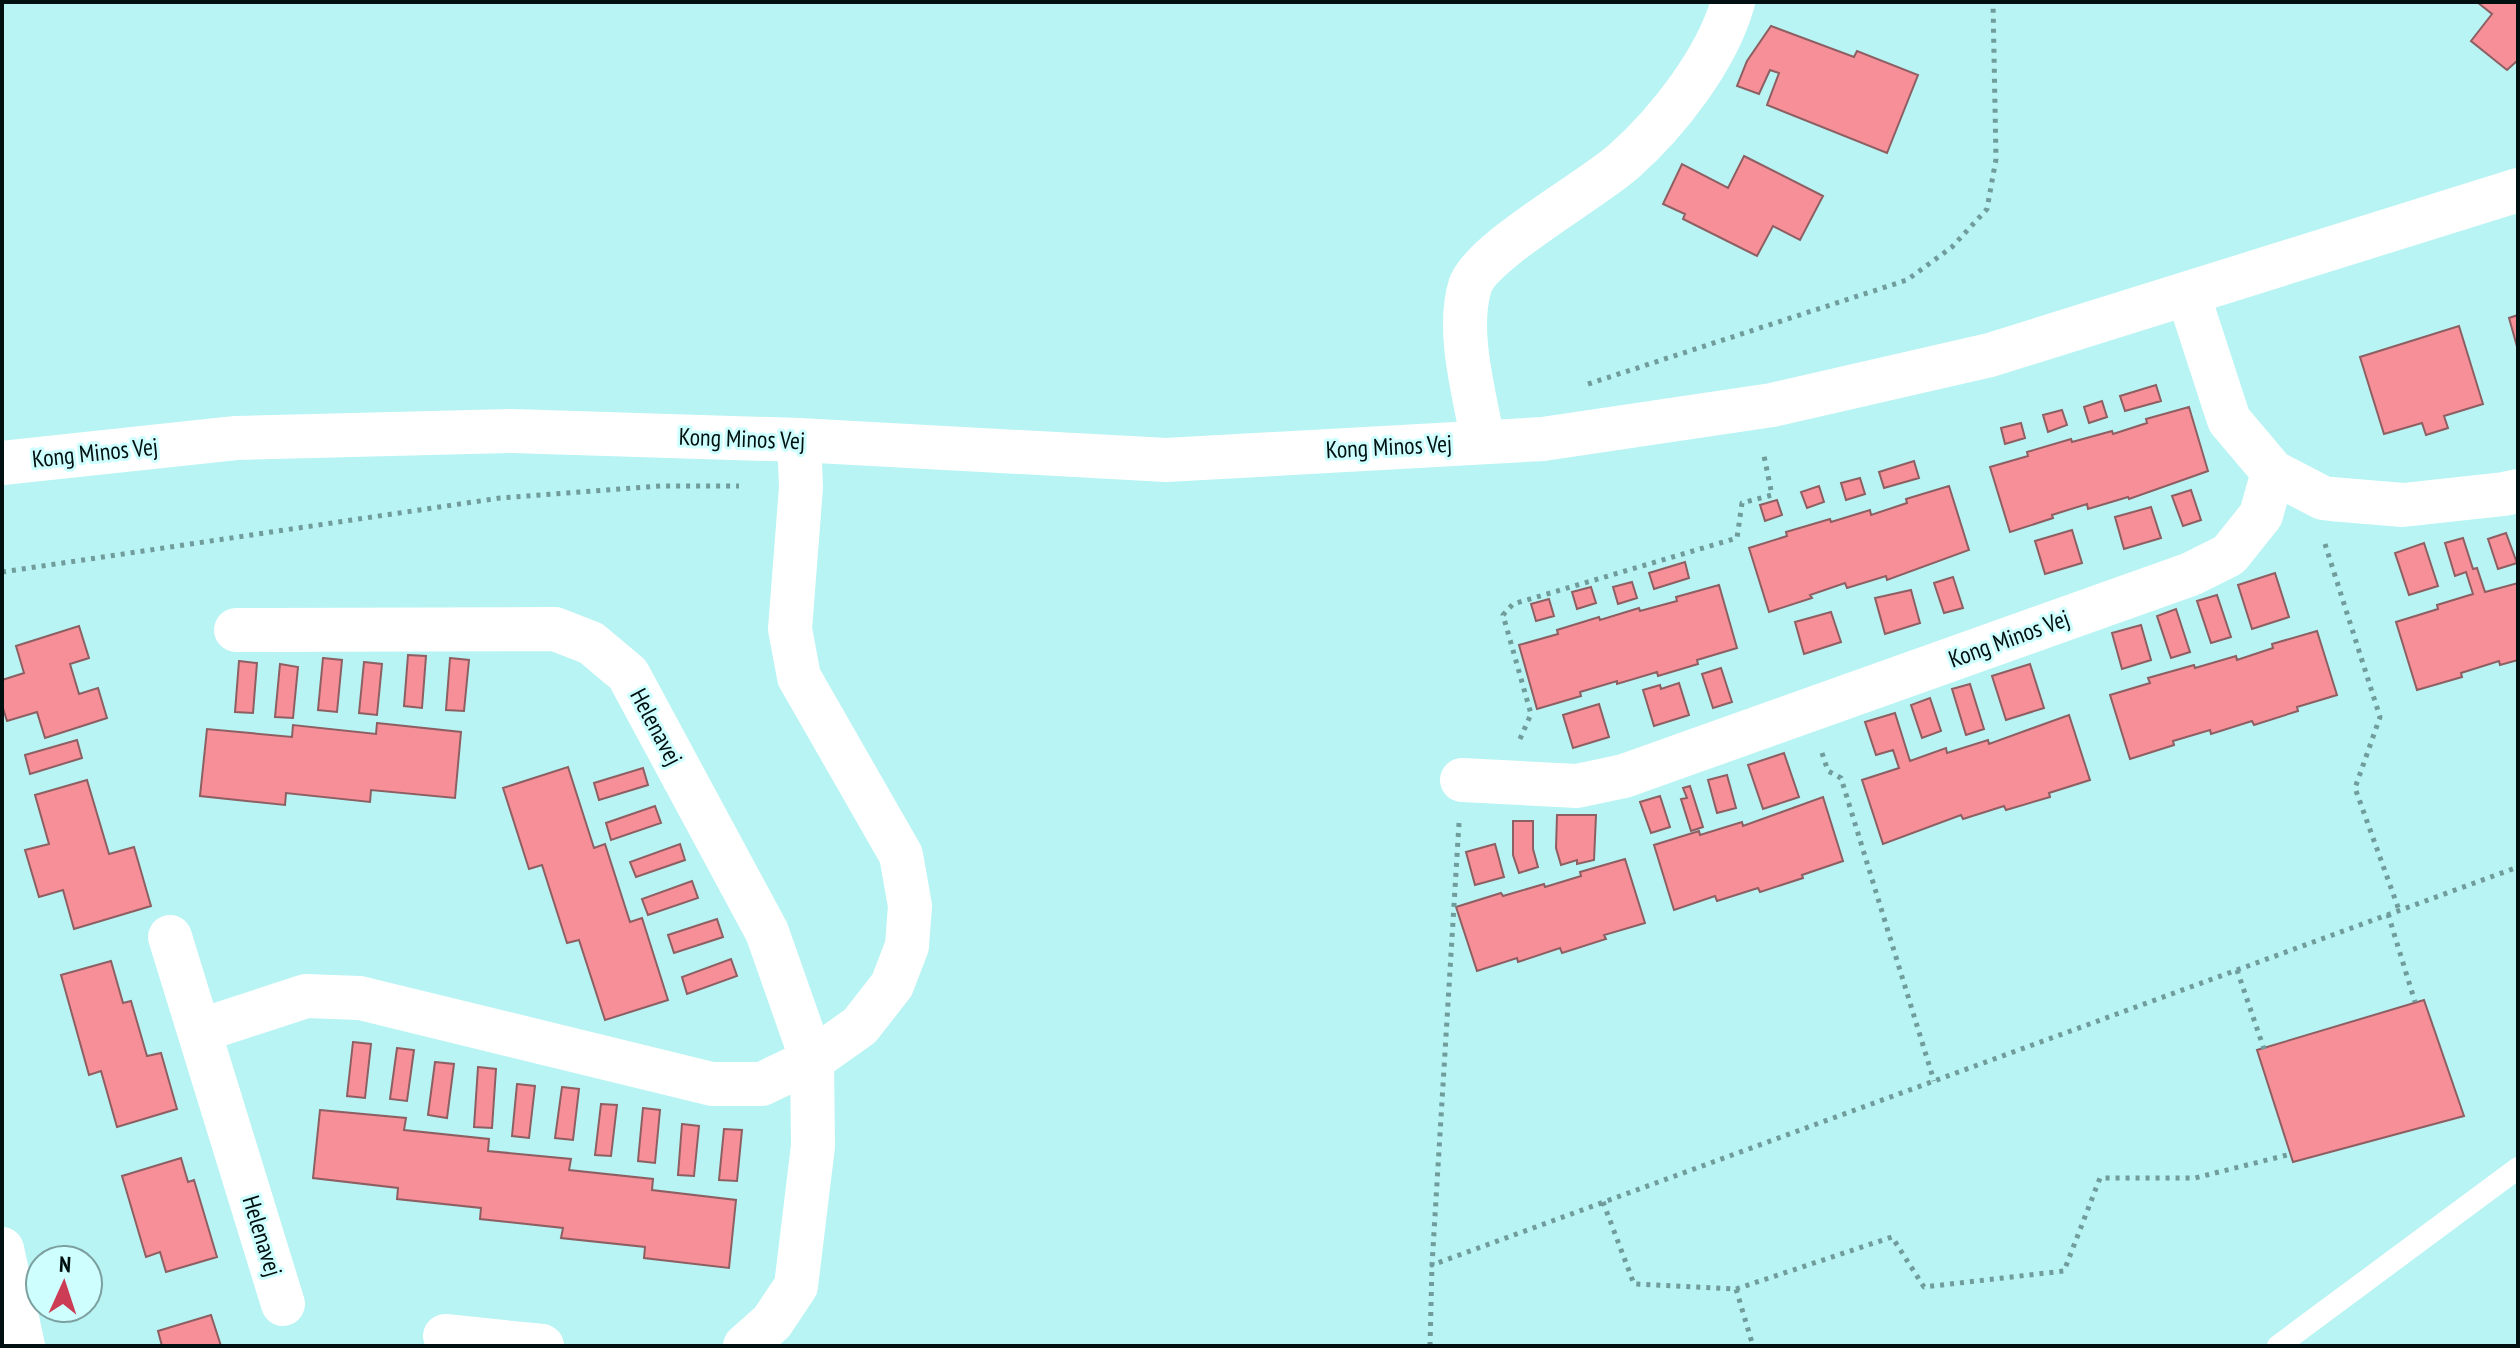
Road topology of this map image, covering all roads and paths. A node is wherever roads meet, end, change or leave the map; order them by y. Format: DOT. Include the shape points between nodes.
graph roads {
  1 [pos="1733,2"];
  2 [pos="2518,190"];
  3 [pos="2188,294"];
  4 [pos="799,440"];
  5 [pos="1483,442"];
  6 [pos="1762,446"];
  7 [pos="2,463"];
  8 [pos="2273,472"];
  9 [pos="2518,491"];
  10 [pos="2331,499"];
  11 [pos="236,630"];
  12 [pos="1808,710"];
  13 [pos="1520,741"];
  14 [pos="1462,780"];
  15 [pos="2518,867"];
  16 [pos="2399,910"];
  17 [pos="2388,914"];
  18 [pos="170,937"];
  19 [pos="2237,970"];
  20 [pos="2415,1002"];
  21 [pos="199,1031"];
  22 [pos="2264,1049"];
  23 [pos="812,1060"];
  24 [pos="1934,1081"];
  25 [pos="2291,1154"];
  26 [pos="2518,1168"];
  27 [pos="1603,1202"];
  28 [pos="2,1249"];
  29 [pos="1432,1265"];
  30 [pos="1736,1289"];
  31 [pos="283,1304"];
  32 [pos="445,1336"];
  33 [pos="23,1346"];
  34 [pos="542,1346"];
  35 [pos="745,1346"];
  36 [pos="1430,1346"];
  37 [pos="1753,1346"];
  38 [pos="2278,1346"];
  1 -- 5 [label="street, Kong Minos Vej" via="1703,67 1668,116 1624,161 1488,259 1471,283 1465,315"];
  2 -- 3 [label="street, Kong Minos Vej"];
  3 -- 5 [label="street, Kong Minos Vej" via="1990,355 1772,405 1543,439"];
  3 -- 8 [label="street" via="2229,420"];
  4 -- 5 [label="street, Kong Minos Vej" via="1166,460"];
  4 -- 7 [label="street, Kong Minos Vej" via="512,431 236,438"];
  4 -- 23 [label="street" via="801,487 790,629 799,677 901,855 910,906 907,946 892,985 860,1026"];
  6 -- 13 [label="path" via="1772,495 1742,503 1737,538 1513,604 1503,615 1531,714"];
  8 -- 10 [label="street"];
  8 -- 12 [label="street, Kong Minos Vej" via="2261,515 2229,555"];
  9 -- 10 [label="street" via="2403,505"];
  10 -- 16 [label="path" via="2324,545 2380,717 2355,788"];
  11 -- 23 [label="street, Helenavej" via="555,629 591,643 628,674 767,932"];
  12 -- 14 [label="street, Kong Minos Vej" via="1624,776 1577,786"];
  12 -- 24 [label="path" via="1828,771 1841,778"];
  14 -- 29 [label="path"];
  15 -- 16 [label="path"];
  16 -- 17 [label="path"];
  17 -- 19 [label="path"];
  17 -- 20 [label="path"];
  18 -- 21 [label="street, Helenavej"];
  19 -- 22 [label="path"];
  19 -- 24 [label="path"];
  21 -- 23 [label="street" via="306,996 360,998 712,1084 762,1084"];
  21 -- 31 [label="street, Helenavej"];
  23 -- 35 [label="street, Helenavej" via="813,1146 796,1286 772,1322"];
  24 -- 27 [label="path"];
  25 -- 30 [label="path" via="2195,1178 2100,1178 2064,1271 1924,1287 1892,1237"];
  26 -- 38 [label="lane"];
  27 -- 29 [label="path"];
  27 -- 30 [label="path" via="1634,1284"];
  28 -- 33 [label="street"];
  29 -- 36 [label="path"];
  30 -- 37 [label="path"];
  32 -- 34 [label="street"];
}
